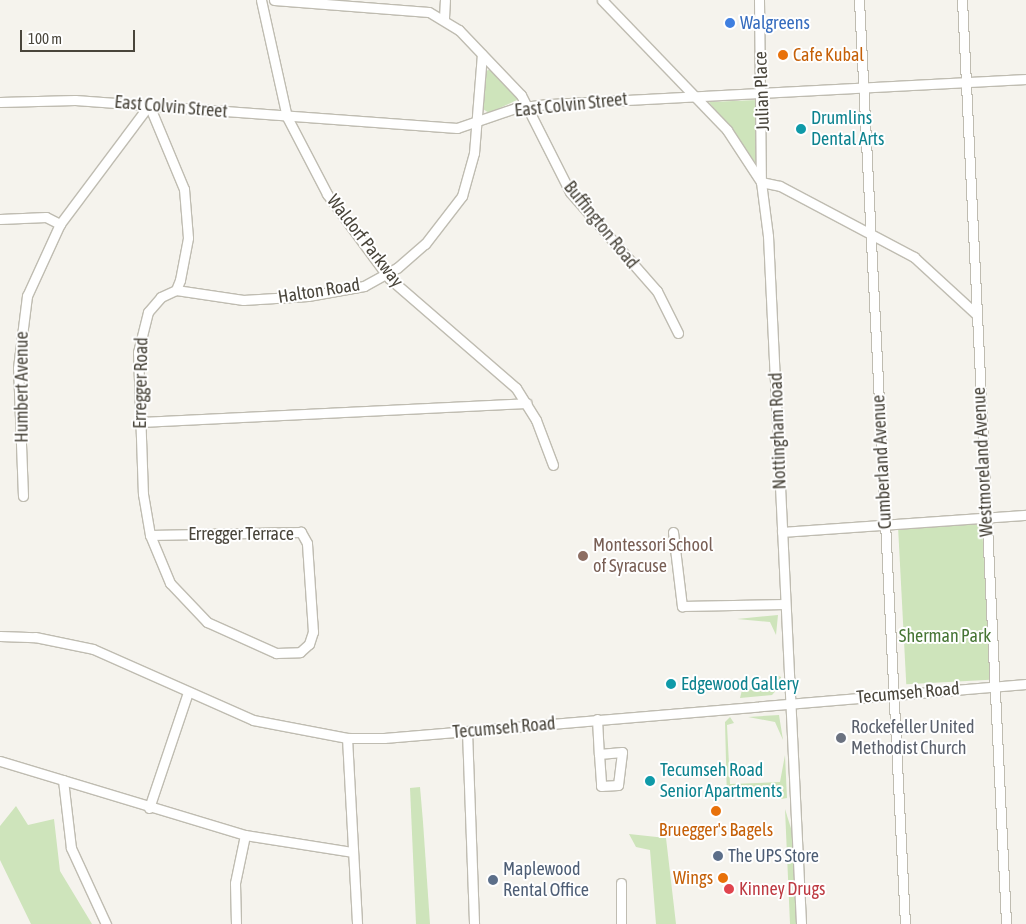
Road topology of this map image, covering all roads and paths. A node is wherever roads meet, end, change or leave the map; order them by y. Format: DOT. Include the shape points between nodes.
graph roads {
  1 [pos="262,0"];
  2 [pos="274,0"];
  3 [pos="445,0"];
  4 [pos="602,0"];
  5 [pos="759,0"];
  6 [pos="859,0"];
  7 [pos="962,0"];
  8 [pos="444,18"];
  9 [pos="482,54"];
  10 [pos="1026,79"];
  11 [pos="966,82"];
  12 [pos="864,88"];
  13 [pos="763,93"];
  14 [pos="694,96"];
  15 [pos="0,102"];
  16 [pos="149,105"];
  17 [pos="528,106"];
  18 [pos="287,117"];
  19 [pos="477,122"];
  20 [pos="761,182"];
  21 [pos="0,219"];
  22 [pos="60,224"];
  23 [pos="871,234"];
  24 [pos="386,274"];
  25 [pos="176,290"];
  26 [pos="976,314"];
  27 [pos="678,333"];
  28 [pos="527,403"];
  29 [pos="140,422"];
  30 [pos="553,466"];
  31 [pos="23,496"];
  32 [pos="1026,515"];
  33 [pos="987,519"];
  34 [pos="885,526"];
  35 [pos="673,532"];
  36 [pos="782,532"];
  37 [pos="150,535"];
  38 [pos="785,604"];
  39 [pos="0,636"];
  40 [pos="1026,684"];
  41 [pos="995,686"];
  42 [pos="188,692"];
  43 [pos="894,694"];
  44 [pos="789,702"];
  45 [pos="597,719"];
  46 [pos="467,731"];
  47 [pos="347,738"];
  48 [pos="599,754"];
  49 [pos="0,761"];
  50 [pos="63,780"];
  51 [pos="149,808"];
  52 [pos="245,835"];
  53 [pos="352,852"];
  54 [pos="621,884"];
  55 [pos="106,924"];
  56 [pos="236,924"];
  57 [pos="357,924"];
  58 [pos="474,924"];
  59 [pos="621,924"];
  60 [pos="801,924"];
  61 [pos="905,924"];
  62 [pos="1006,924"];
  1 -- 18 [label="street, Waldorf Parkway"];
  2 -- 8 [label="street, Buffington Road" via="430,12"];
  3 -- 8 [label="street"];
  4 -- 14 [label="street, Nottingham Road"];
  5 -- 13 [label="street, Julian Place"];
  6 -- 12 [label="street, Cumberland Avenue"];
  7 -- 11 [label="street, Westmoreland Avenue"];
  8 -- 9 [label="street, Buffington Road"];
  9 -- 17 [label="street, Buffington Road"];
  9 -- 19 [label="street, Halton Road"];
  10 -- 11 [label="street, East Colvin Street"];
  11 -- 12 [label="street, East Colvin Street"];
  11 -- 26 [label="street, Westmoreland Avenue"];
  12 -- 13 [label="street, East Colvin Street"];
  12 -- 23 [label="street, Cumberland Avenue"];
  13 -- 14 [label="street, East Colvin Street"];
  13 -- 20 [label="street, Julian Place"];
  14 -- 17 [label="street, East Colvin Street"];
  14 -- 20 [label="street, Nottingham Road" via="727,130"];
  15 -- 16 [label="street, East Colvin Street"];
  16 -- 18 [label="street, East Colvin Street"];
  16 -- 22 [label="street, Humbert Avenue"];
  16 -- 25 [label="street" via="176,165 187,209 186,263"];
  17 -- 19 [label="street, East Colvin Street"];
  17 -- 27 [label="street, Buffington Road" via="570,192 657,291"];
  18 -- 19 [label="street, East Colvin Street" via="415,127 458,128"];
  18 -- 24 [label="street, Waldorf Parkway" via="327,194"];
  19 -- 24 [label="street, Halton Road" via="471,172 462,196 425,244"];
  20 -- 23 [label="street" via="780,186"];
  20 -- 36 [label="street, Nottingham Road" via="768,236"];
  21 -- 22 [label="street" via="46,217"];
  22 -- 31 [label="street, Humbert Avenue" via="33,280 22,325 18,405"];
  23 -- 26 [label="street" via="929,268"];
  23 -- 34 [label="street, Cumberland Avenue"];
  24 -- 25 [label="street, Halton Road" via="364,286 308,296 243,300"];
  24 -- 28 [label="street, Waldorf Parkway" via="495,368"];
  25 -- 29 [label="street, Erregger Road" via="161,297 142,329"];
  26 -- 33 [label="street, Westmoreland Avenue"];
  28 -- 29 [label="street"];
  28 -- 30 [label="street, Waldorf Parkway"];
  29 -- 37 [label="street, Erregger Road" via="143,494"];
  32 -- 33 [label="street"];
  33 -- 34 [label="street"];
  33 -- 41 [label="street, Westmoreland Avenue"];
  34 -- 36 [label="street"];
  34 -- 43 [label="street, Cumberland Avenue"];
  35 -- 38 [label="street" via="682,606"];
  36 -- 38 [label="street, Nottingham Road"];
  37 -- 37 [label="street, Erregger Terrace" via="170,583 207,622 276,653 300,652 308,644 313,632 307,543 301,532"];
  38 -- 44 [label="street, Nottingham Road"];
  39 -- 42 [label="street, Tecumseh Road" via="35,637 93,649"];
  40 -- 41 [label="street, Tecumseh Road"];
  41 -- 43 [label="street, Tecumseh Road"];
  41 -- 62 [label="street, Westmoreland Avenue"];
  42 -- 47 [label="street, Tecumseh Road" via="253,720"];
  42 -- 51 [label="street"];
  43 -- 44 [label="street, Tecumseh Road"];
  43 -- 61 [label="street, Cumberland Avenue"];
  44 -- 45 [label="street, Tecumseh Road"];
  44 -- 60 [label="street, Nottingham Road"];
  45 -- 46 [label="street, Tecumseh Road"];
  45 -- 48 [label="street"];
  46 -- 47 [label="street, Tecumseh Road"];
  46 -- 58 [label="street"];
  47 -- 53 [label="street"];
  49 -- 50 [label="street"];
  50 -- 51 [label="street"];
  50 -- 55 [label="street" via="71,848"];
  51 -- 52 [label="street"];
  52 -- 53 [label="street"];
  52 -- 56 [label="street" via="235,883"];
  53 -- 57 [label="street"];
  54 -- 59 [label="street"];
}
